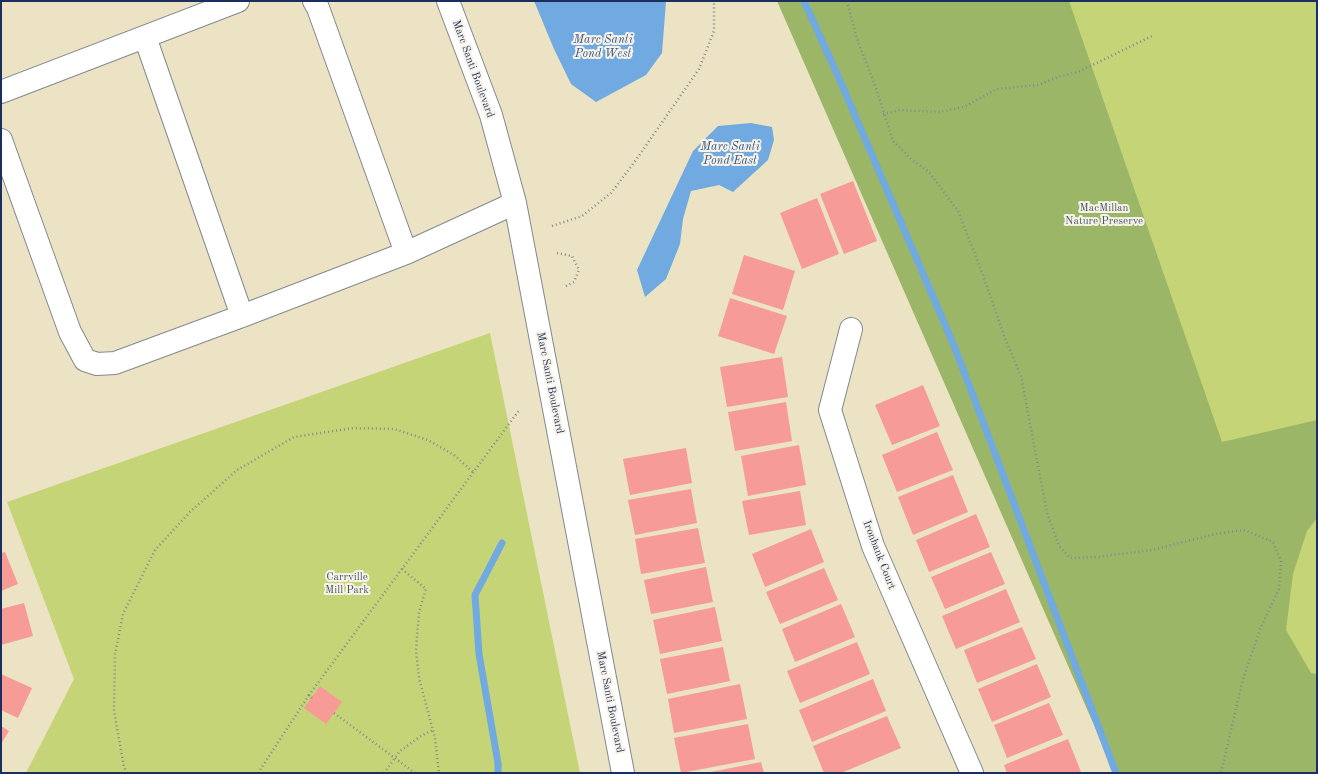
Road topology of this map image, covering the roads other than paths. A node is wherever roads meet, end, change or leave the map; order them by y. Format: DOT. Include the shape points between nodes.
graph roads {
  1 [pos="238,1"];
  2 [pos="314,1"];
  3 [pos="448,1"];
  4 [pos="145,37"];
  5 [pos="1,92"];
  6 [pos="1,140"];
  7 [pos="515,203"];
  8 [pos="406,253"];
  9 [pos="242,316"];
  10 [pos="851,329"];
  11 [pos="623,773"];
  12 [pos="972,773"];
  1 -- 4 [label="street"];
  2 -- 8 [label="street"];
  3 -- 7 [label="street, Marc Santi Boulevard" via="491,115"];
  4 -- 5 [label="street"];
  4 -- 9 [label="street"];
  6 -- 9 [label="street" via="70,332 85,360 97,364 115,363"];
  7 -- 8 [label="street"];
  7 -- 11 [label="street, Marc Santi Boulevard"];
  8 -- 9 [label="street"];
  10 -- 12 [label="street, Ironbank Court" via="830,410 873,546"];
}
